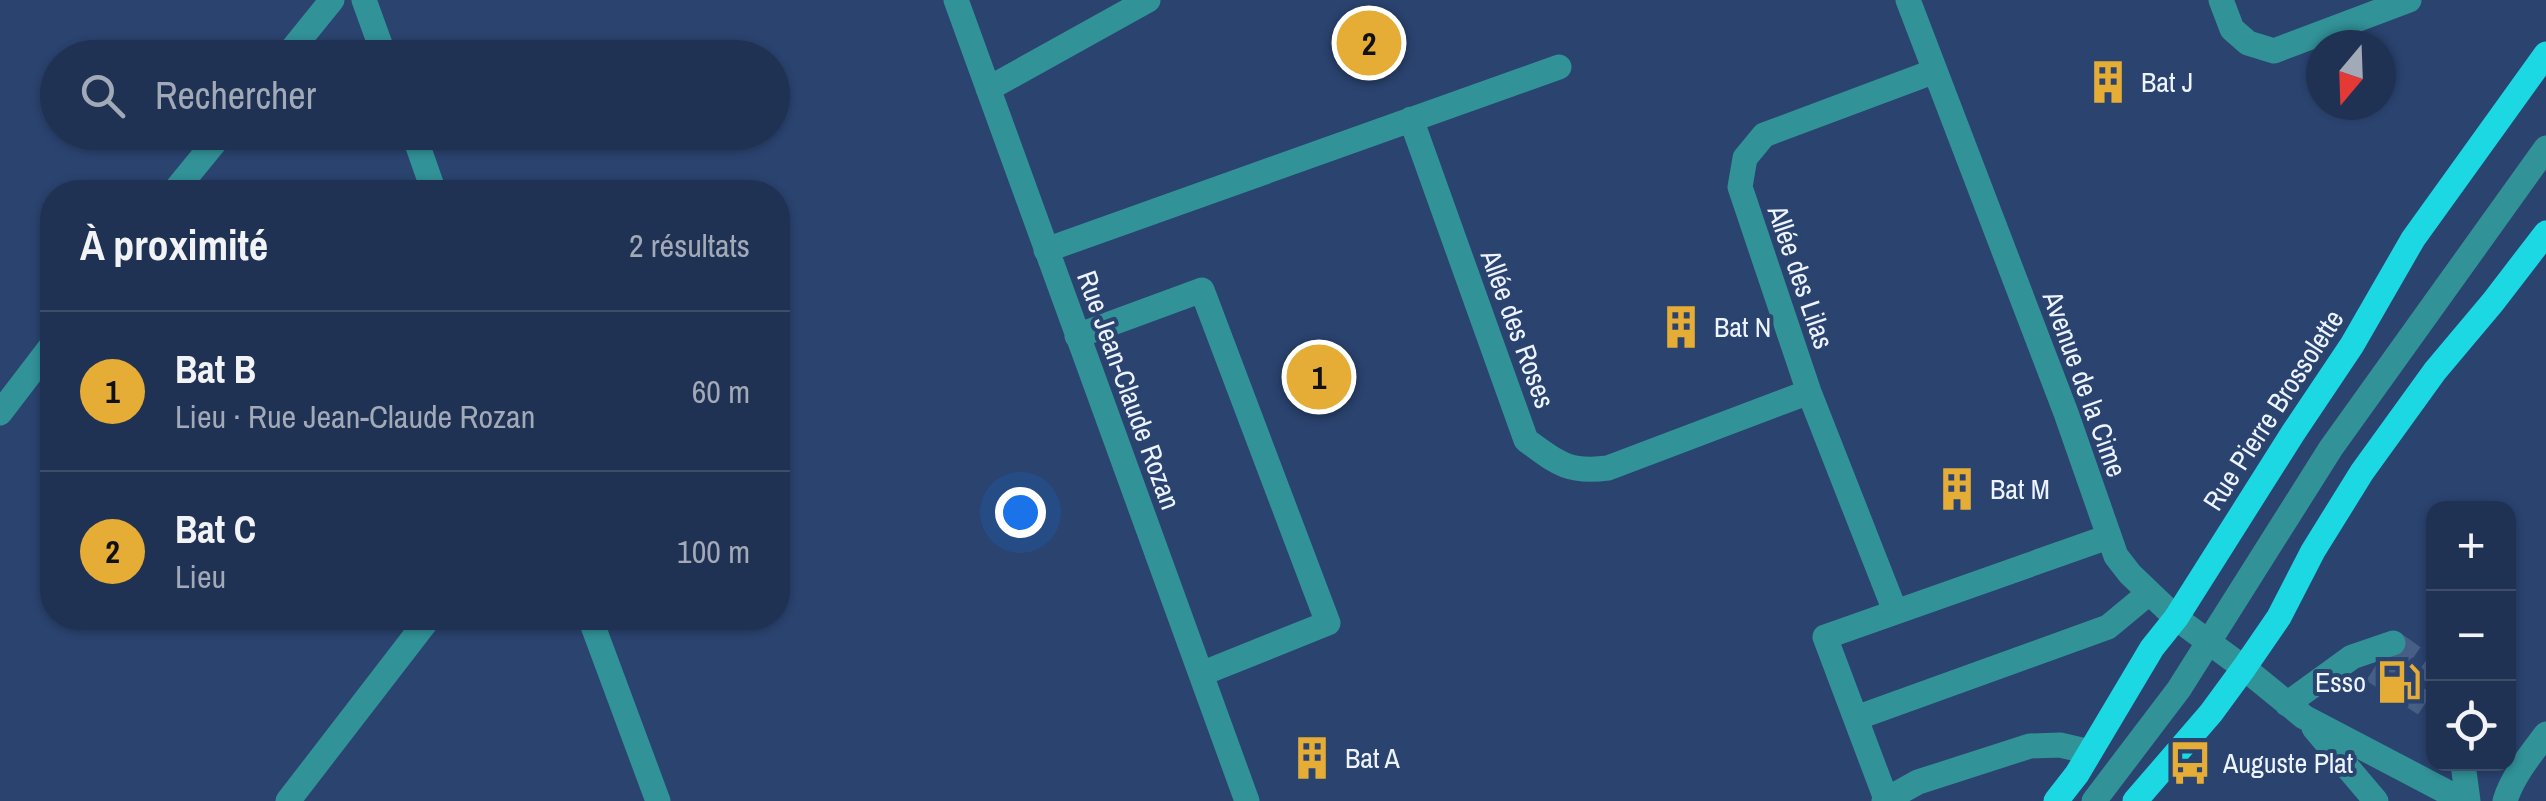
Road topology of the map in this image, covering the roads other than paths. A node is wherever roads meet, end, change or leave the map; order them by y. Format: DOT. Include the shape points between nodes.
graph roads {
  1 [pos="332,0"];
  2 [pos="364,0"];
  3 [pos="956,0"];
  4 [pos="1148,0"];
  5 [pos="1908,0"];
  6 [pos="2221,0"];
  7 [pos="2410,0"];
  8 [pos="300,40"];
  9 [pos="379,40"];
  10 [pos="2546,54"];
  11 [pos="1559,67"];
  12 [pos="1935,71"];
  13 [pos="988,89"];
  14 [pos="1412,120"];
  15 [pos="2546,148"];
  16 [pos="208,150"];
  17 [pos="419,150"];
  18 [pos="184,180"];
  19 [pos="430,180"];
  20 [pos="2546,234"];
  21 [pos="1046,250"];
  22 [pos="1077,336"];
  23 [pos="40,361"];
  24 [pos="1809,392"];
  25 [pos="0,413"];
  26 [pos="2108,537"];
  27 [pos="2149,593"];
  28 [pos="1895,611"];
  29 [pos="2176,618"];
  30 [pos="421,630"];
  31 [pos="594,630"];
  32 [pos="2209,643"];
  33 [pos="2392,643"];
  34 [pos="2244,668"];
  35 [pos="1200,674"];
  36 [pos="2295,710"];
  37 [pos="1856,718"];
  38 [pos="2546,734"];
  39 [pos="2090,752"];
  40 [pos="2464,771"];
  41 [pos="1885,800"];
  42 [pos="288,801"];
  43 [pos="658,801"];
  44 [pos="1246,801"];
  45 [pos="2056,801"];
  46 [pos="2094,801"];
  47 [pos="2135,801"];
  48 [pos="2376,801"];
  49 [pos="2466,801"];
  50 [pos="2505,801"];
  1 -- 8 [label="street"];
  2 -- 9 [label="street"];
  3 -- 13 [label="street, Rue Jean-Claude Rozan"];
  4 -- 13 [label="street"];
  5 -- 12 [label="street, Avenue de la Cime"];
  6 -- 7 [label="street" via="2232,30 2274,51"];
  10 -- 29 [label="main road, Rue Pierre Brossolette" via="2412,239 2352,345"];
  11 -- 14 [label="street"];
  12 -- 24 [label="street, Allée des Lilas" via="1764,134 1745,158 1740,187"];
  12 -- 26 [label="street, Avenue de la Cime"];
  13 -- 21 [label="street, Rue Jean-Claude Rozan"];
  14 -- 21 [label="street"];
  14 -- 24 [label="street, Allée des Roses" via="1526,440 1554,461 1584,471 1608,468"];
  15 -- 32 [label="street" via="2332,448"];
  16 -- 18 [label="street"];
  17 -- 19 [label="street"];
  20 -- 34 [label="main road" via="2362,472"];
  21 -- 22 [label="street, Rue Jean-Claude Rozan"];
  22 -- 35 [label="street, Rue Jean-Claude Rozan"];
  22 -- 35 [label="street" via="1202,290 1328,622"];
  23 -- 25 [label="street"];
  24 -- 28 [label="street, Allée des Lilas"];
  26 -- 27 [label="street, Avenue de la Cime"];
  26 -- 28 [label="street"];
  27 -- 29 [label="street, Avenue de la Cime"];
  27 -- 37 [label="street" via="2108,627"];
  28 -- 37 [label="street" via="1825,637"];
  29 -- 32 [label="street, Avenue de la Cime"];
  29 -- 39 [label="main road, Rue Pierre Brossolette"];
  30 -- 42 [label="street"];
  31 -- 43 [label="street"];
  32 -- 34 [label="street, Avenue de la Cime"];
  32 -- 46 [label="street"];
  33 -- 36 [label="street"];
  34 -- 36 [label="street, Avenue de la Cime"];
  34 -- 47 [label="main road"];
  35 -- 44 [label="street, Rue Jean-Claude Rozan"];
  36 -- 48 [label="street"];
  36 -- 49 [label="street"];
  37 -- 41 [label="street"];
  38 -- 50 [label="street"];
  39 -- 41 [label="street" via="2030,746 1918,782"];
  39 -- 45 [label="main road, Rue Pierre Brossolette"];
  40 -- 49 [label="street"];
}
